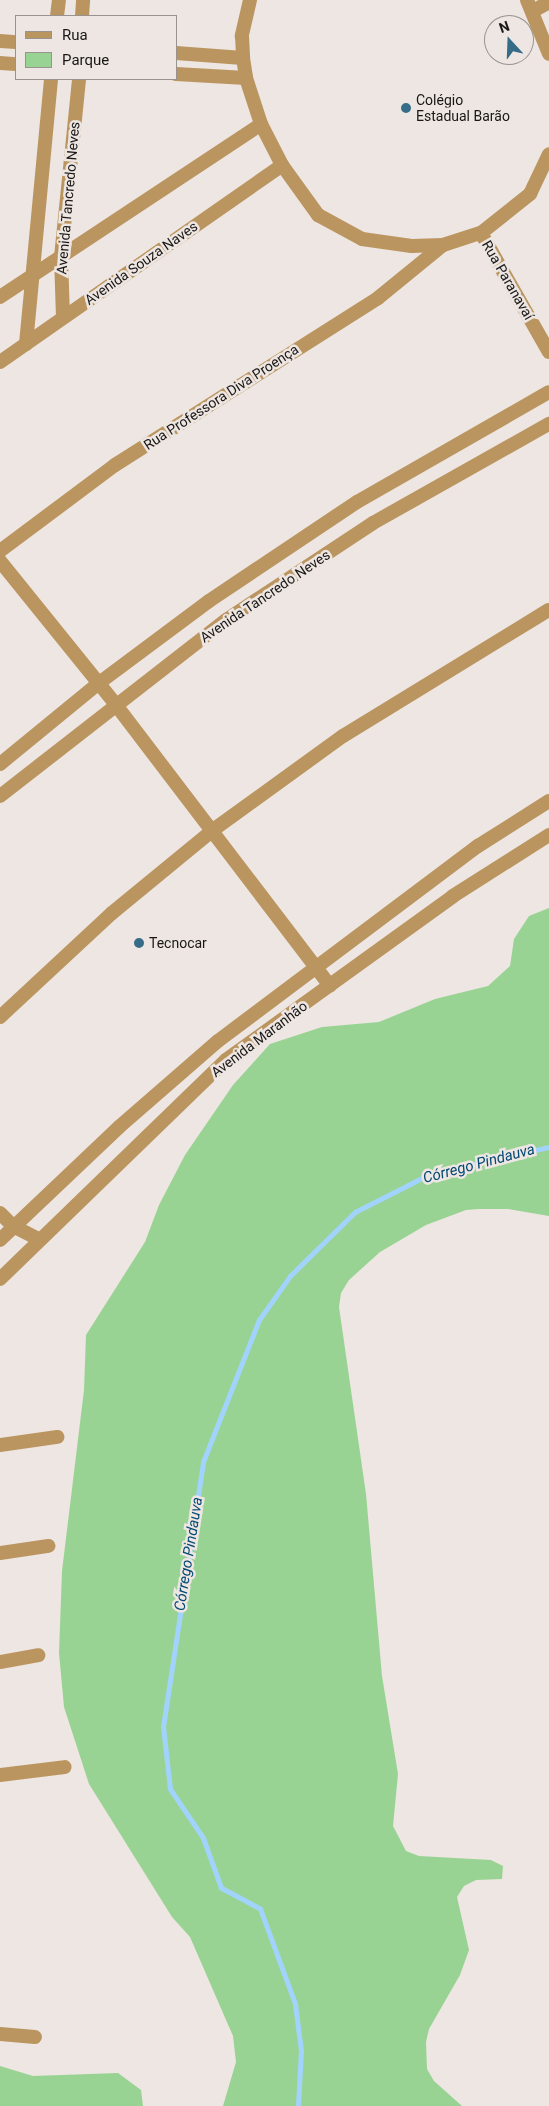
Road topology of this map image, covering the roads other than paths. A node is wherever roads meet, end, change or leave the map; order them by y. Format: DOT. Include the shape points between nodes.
graph roads {
  1 [pos="59,0"];
  2 [pos="84,0"];
  3 [pos="250,0"];
  4 [pos="549,2"];
  5 [pos="530,6"];
  6 [pos="57,15"];
  7 [pos="82,15"];
  8 [pos="0,41"];
  9 [pos="15,42"];
  10 [pos="178,53"];
  11 [pos="549,54"];
  12 [pos="243,58"];
  13 [pos="0,63"];
  14 [pos="15,64"];
  15 [pos="178,74"];
  16 [pos="246,78"];
  17 [pos="51,80"];
  18 [pos="79,80"];
  19 [pos="261,124"];
  20 [pos="549,154"];
  21 [pos="282,166"];
  22 [pos="481,233"];
  23 [pos="443,245"];
  24 [pos="61,257"];
  25 [pos="33,274"];
  26 [pos="0,297"];
  27 [pos="63,318"];
  28 [pos="26,344"];
  29 [pos="549,352"];
  30 [pos="0,362"];
  31 [pos="549,392"];
  32 [pos="549,424"];
  33 [pos="0,551"];
  34 [pos="0,561"];
  35 [pos="549,610"];
  36 [pos="99,683"];
  37 [pos="116,705"];
  38 [pos="0,764"];
  39 [pos="0,796"];
  40 [pos="549,801"];
  41 [pos="212,830"];
  42 [pos="549,835"];
  43 [pos="313,967"];
  44 [pos="330,986"];
  45 [pos="0,1017"];
  46 [pos="0,1213"];
  47 [pos="13,1226"];
  48 [pos="39,1239"];
  49 [pos="0,1240"];
  50 [pos="0,1279"];
  51 [pos="57,1437"];
  52 [pos="0,1445"];
  53 [pos="48,1546"];
  54 [pos="0,1553"];
  55 [pos="38,1655"];
  56 [pos="0,1662"];
  57 [pos="65,1767"];
  58 [pos="0,1776"];
  59 [pos="0,2034"];
  60 [pos="35,2037"];
  1 -- 6 [label="street"];
  2 -- 7 [label="street"];
  3 -- 12 [label="street" via="242,36"];
  4 -- 5 [label="street"];
  5 -- 11 [label="street"];
  8 -- 9 [label="street"];
  10 -- 12 [label="street"];
  12 -- 16 [label="street"];
  13 -- 14 [label="street"];
  15 -- 16 [label="street"];
  16 -- 19 [label="street"];
  17 -- 25 [label="street"];
  18 -- 24 [label="street, Avenida Tancredo Neves"];
  19 -- 21 [label="street"];
  19 -- 24 [label="street"];
  20 -- 22 [label="street" via="530,194"];
  21 -- 23 [label="street" via="318,215 362,238 412,246"];
  21 -- 27 [label="street, Avenida Souza Naves"];
  22 -- 23 [label="street"];
  22 -- 29 [label="street, Rua Paranavaí"];
  23 -- 33 [label="street, Rua Professora Diva Proença" via="378,298 115,465"];
  24 -- 25 [label="street"];
  24 -- 27 [label="street, Avenida Tancredo Neves"];
  25 -- 26 [label="street"];
  25 -- 28 [label="street"];
  27 -- 28 [label="street, Avenida Souza Naves"];
  28 -- 30 [label="street, Avenida Souza Naves"];
  31 -- 36 [label="street, Avenida Tancredo Neves" via="357,502 210,601"];
  32 -- 37 [label="street, Avenida Tancredo Neves" via="373,523 226,620"];
  34 -- 36 [label="street"];
  35 -- 41 [label="street" via="342,736"];
  36 -- 37 [label="street"];
  36 -- 38 [label="street, Avenida Tancredo Neves"];
  37 -- 39 [label="street, Avenida Tancredo Neves"];
  37 -- 41 [label="street"];
  40 -- 43 [label="street, Avenida Maranhão" via="478,846"];
  41 -- 43 [label="street"];
  41 -- 45 [label="street" via="112,912"];
  42 -- 44 [label="street, Avenida Maranhão" via="453,896"];
  43 -- 44 [label="street"];
  43 -- 47 [label="street, Avenida Maranhão" via="218,1040"];
  44 -- 48 [label="street, Avenida Maranhão" via="226,1060"];
  46 -- 47 [label="street"];
  47 -- 48 [label="street"];
  47 -- 49 [label="street, Avenida Maranhão"];
  48 -- 50 [label="street, Avenida Maranhão"];
  51 -- 52 [label="street"];
  53 -- 54 [label="street"];
  55 -- 56 [label="street"];
  57 -- 58 [label="street"];
  59 -- 60 [label="street"];
}
